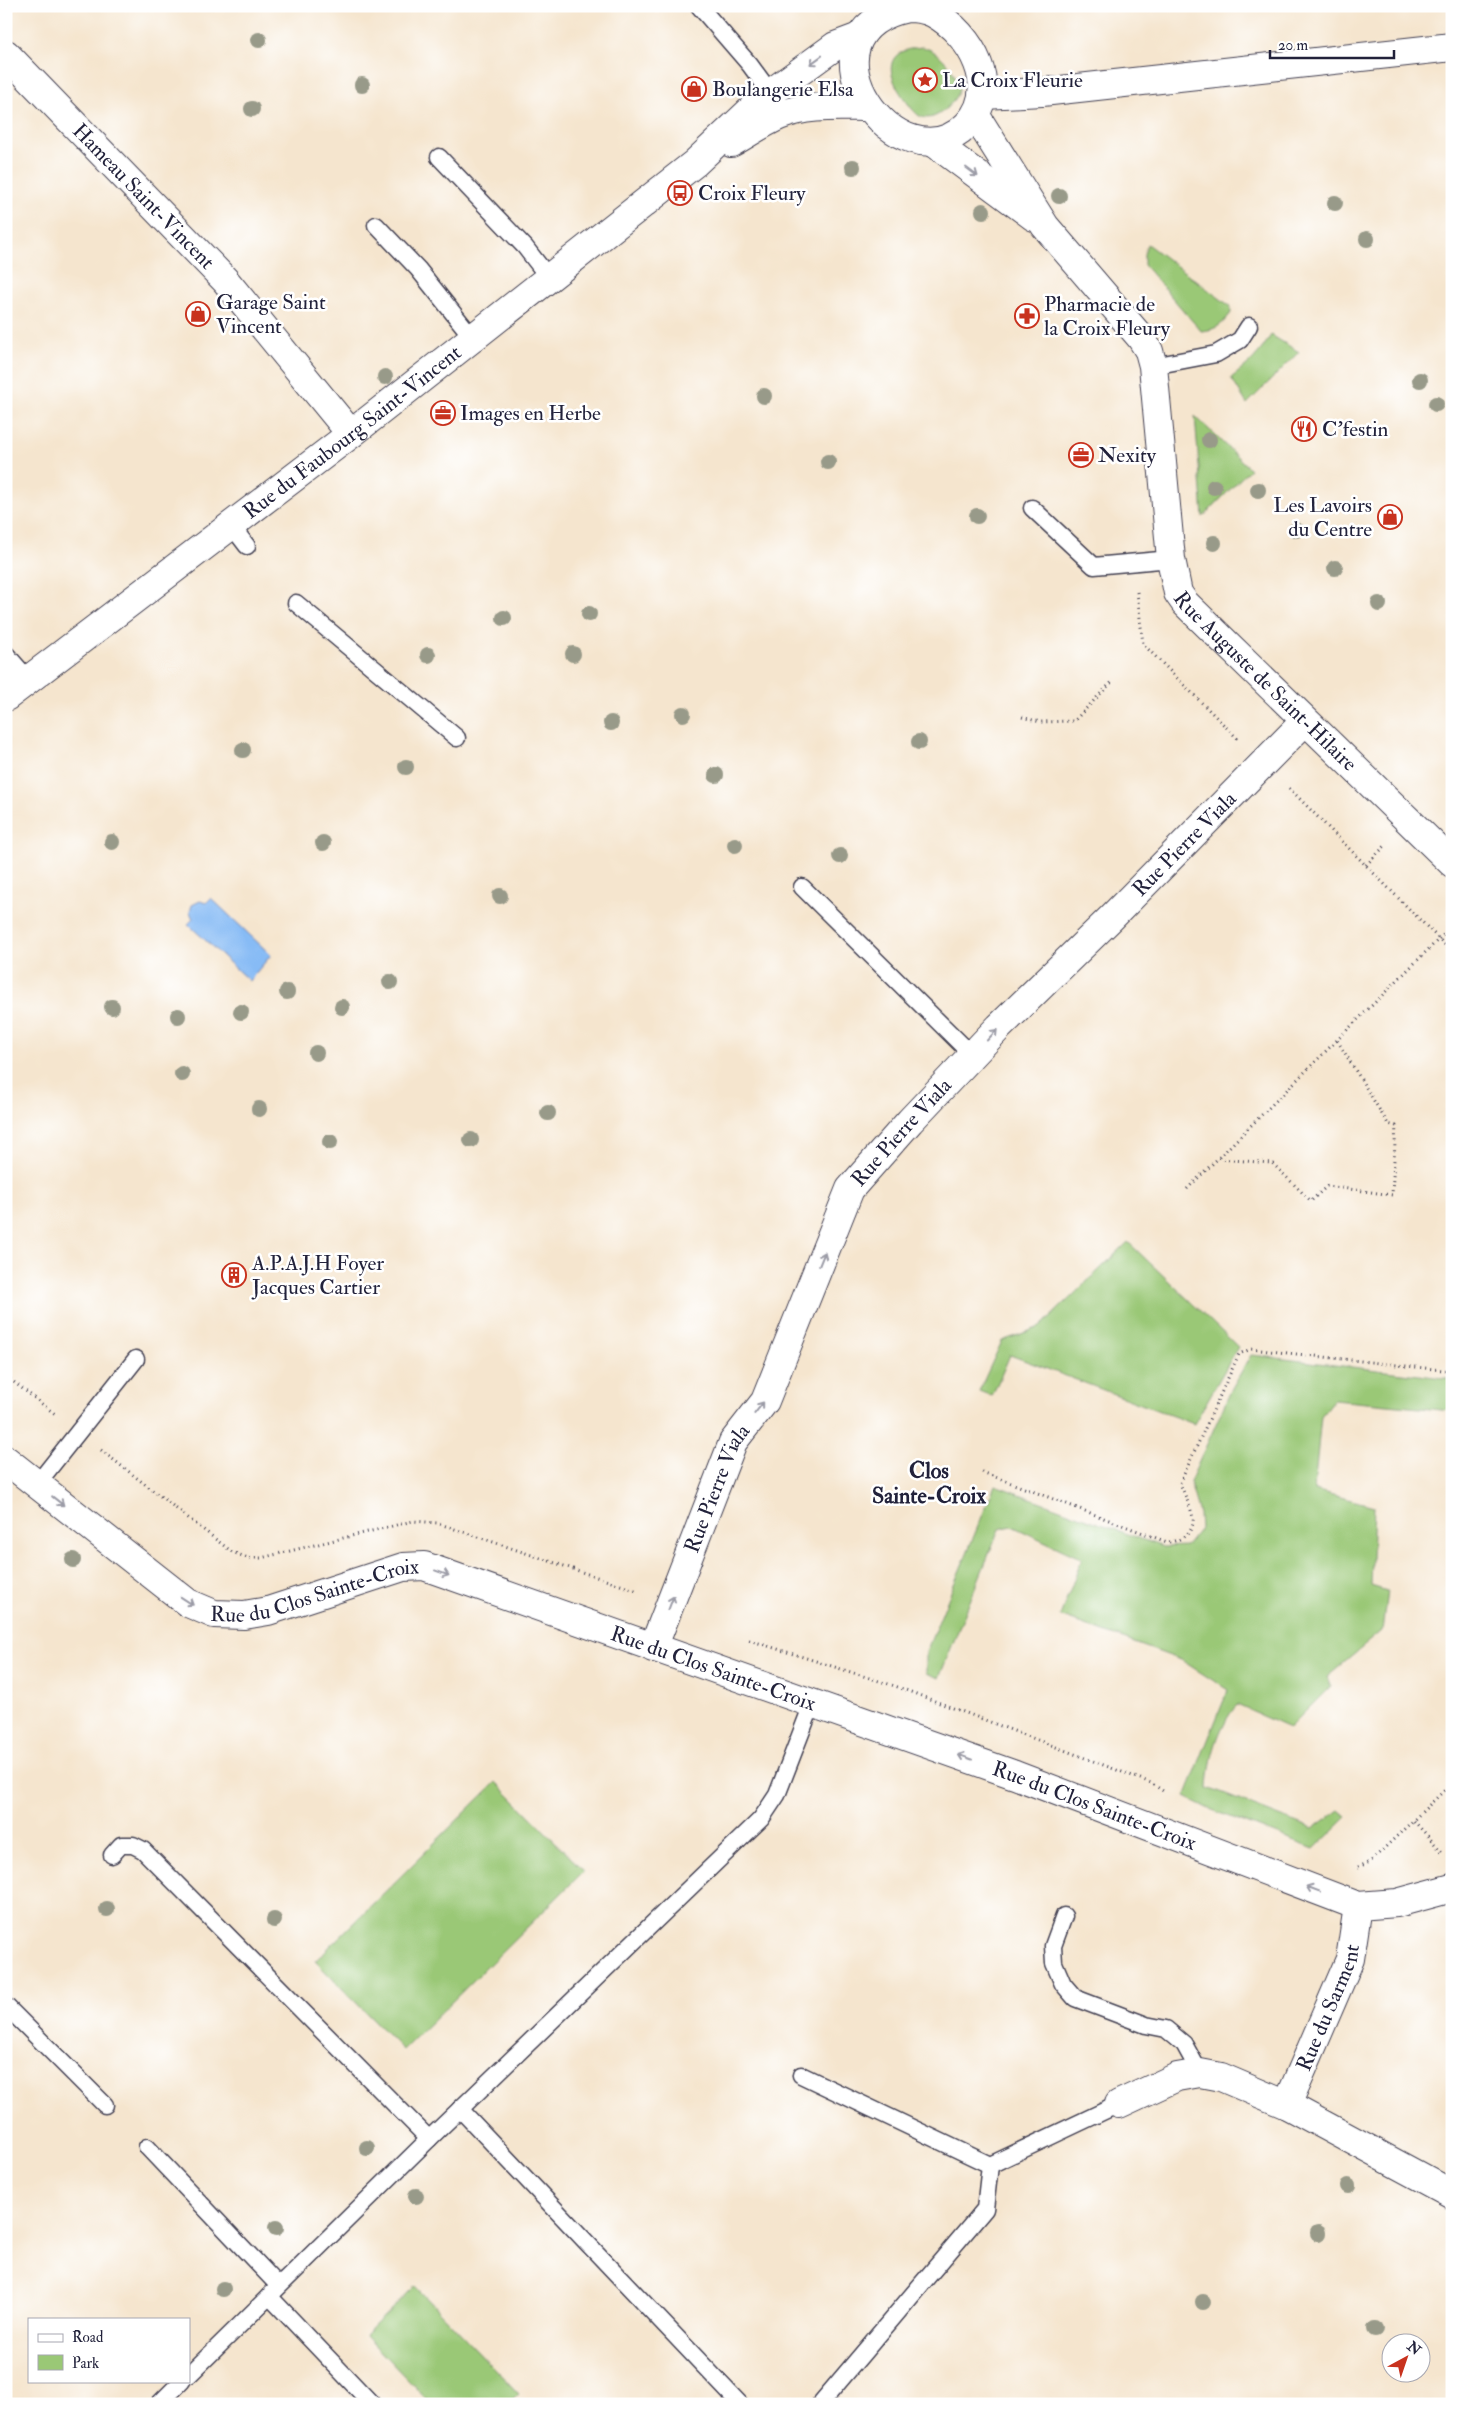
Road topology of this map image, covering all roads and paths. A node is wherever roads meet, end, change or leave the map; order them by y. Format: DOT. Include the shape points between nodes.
graph roads {
  1 [pos="699,6"];
  2 [pos="954,19"];
  3 [pos="871,21"];
  4 [pos="1452,47"];
  5 [pos="6,54"];
  6 [pos="778,104"];
  7 [pos="979,106"];
  8 [pos="869,108"];
  9 [pos="933,142"];
  10 [pos="438,157"];
  11 [pos="376,224"];
  12 [pos="1045,226"];
  13 [pos="549,278"];
  14 [pos="1249,326"];
  15 [pos="473,338"];
  16 [pos="1153,366"];
  17 [pos="351,434"];
  18 [pos="1032,508"];
  19 [pos="1171,559"];
  20 [pos="296,603"];
  21 [pos="6,654"];
  22 [pos="28,679"];
  23 [pos="1112,682"];
  24 [pos="6,696"];
  25 [pos="1022,717"];
  26 [pos="1305,720"];
  27 [pos="457,738"];
  28 [pos="1286,784"];
  29 [pos="1390,841"];
  30 [pos="1452,863"];
  31 [pos="1366,865"];
  32 [pos="802,888"];
  33 [pos="1452,926"];
  34 [pos="1438,939"];
  35 [pos="1452,952"];
  36 [pos="1337,1040"];
  37 [pos="972,1055"];
  38 [pos="1218,1159"];
  39 [pos="1187,1189"];
  40 [pos="136,1359"];
  41 [pos="1452,1371"];
  42 [pos="6,1376"];
  43 [pos="79,1432"];
  44 [pos="6,1460"];
  45 [pos="982,1472"];
  46 [pos="36,1484"];
  47 [pos="646,1594"];
  48 [pos="653,1648"];
  49 [pos="813,1702"];
  50 [pos="1452,1783"];
  51 [pos="112,1855"];
  52 [pos="1447,1857"];
  53 [pos="1452,1888"];
  54 [pos="1358,1906"];
  55 [pos="1064,1916"];
  56 [pos="6,2006"];
  57 [pos="1200,2072"];
  58 [pos="801,2075"];
  59 [pos="1119,2104"];
  60 [pos="104,2105"];
  61 [pos="1287,2105"];
  62 [pos="460,2109"];
  63 [pos="429,2139"];
  64 [pos="147,2147"];
  65 [pos="990,2165"];
  66 [pos="1452,2194"];
  67 [pos="274,2291"];
  68 [pos="190,2374"];
  69 [pos="181,2382"];
  70 [pos="159,2404"];
  71 [pos="372,2404"];
  72 [pos="740,2404"];
  73 [pos="820,2404"];
  1 -- 6 [label="lane" via="750,65"];
  2 -- 3 [label="street" via="907,8"];
  2 -- 7 [label="street" via="975,57 982,78"];
  3 -- 6 [label="street, Rue du Faubourg Saint-Vincent, one-way" via="835,46"];
  3 -- 8 [label="street" via="855,48 856,81"];
  4 -- 7 [label="street" via="1042,92"];
  5 -- 17 [label="street, Hameau Saint-Vincent" via="225,280"];
  6 -- 8 [label="street" via="804,109"];
  6 -- 13 [label="street, Rue du Faubourg Saint-Vincent" via="695,163"];
  7 -- 9 [label="street" via="957,133"];
  7 -- 12 [label="street, Rue Auguste de Saint-Hilaire"];
  8 -- 9 [label="street" via="887,126 908,139"];
  9 -- 12 [label="street, Rue Auguste de Saint-Hilaire, one-way"];
  10 -- 13 [label="lane" via="525,247"];
  11 -- 15 [label="lane"];
  12 -- 16 [label="street, Rue Auguste de Saint-Hilaire" via="1140,338 1149,351"];
  13 -- 15 [label="street, Rue du Faubourg Saint-Vincent"];
  14 -- 16 [label="lane" via="1240,340 1216,354"];
  15 -- 17 [label="street, Rue du Faubourg Saint-Vincent"];
  16 -- 19 [label="street, Rue Auguste de Saint-Hilaire"];
  17 -- 22 [label="street, Rue du Faubourg Saint-Vincent" via="239,536"];
  18 -- 19 [label="lane" via="1094,566"];
  19 -- 26 [label="street, Rue Auguste de Saint-Hilaire" via="1178,593 1185,603"];
  20 -- 27 [label="lane"];
  21 -- 22 [label="lane"];
  22 -- 24 [label="street, Rue du Faubourg Saint-Vincent"];
  23 -- 25 [label="path" via="1074,721 1040,722"];
  26 -- 30 [label="street, Rue Auguste de Saint-Hilaire"];
  37 -- 26 [label="street, Rue Pierre Viala, one-way"];
  28 -- 31 [label="path"];
  29 -- 31 [label="path"];
  31 -- 34 [label="path"];
  32 -- 37 [label="lane"];
  33 -- 34 [label="path"];
  34 -- 35 [label="path"];
  34 -- 36 [label="path"];
  36 -- 38 [label="path"];
  36 -- 38 [label="path" via="1388,1124 1396,1126 1392,1195 1327,1186 1311,1201 1272,1163"];
  48 -- 37 [label="street, Rue Pierre Viala, one-way" via="733,1442 765,1401 850,1190"];
  38 -- 39 [label="path"];
  40 -- 43 [label="lane"];
  41 -- 45 [label="path" via="1252,1350 1240,1354 1180,1483 1193,1519 1189,1532 1176,1542 1167,1542"];
  42 -- 43 [label="path"];
  43 -- 46 [label="lane"];
  43 -- 47 [label="path" via="232,1552 248,1558 261,1558 414,1521 438,1523"];
  44 -- 46 [label="street, Rue du Clos Sainte-Croix"];
  46 -- 48 [label="street, Rue du Clos Sainte-Croix, one-way" via="188,1603 214,1614 244,1616 403,1567 424,1566"];
  48 -- 49 [label="street, Rue du Clos Sainte-Croix"];
  54 -- 49 [label="street, Rue du Clos Sainte-Croix, one-way" via="1015,1774"];
  49 -- 62 [label="lane" via="777,1795 761,1819"];
  50 -- 52 [label="path" via="1414,1821"];
  51 -- 63 [label="lane" via="122,1845 133,1845 143,1850"];
  53 -- 54 [label="street, Rue du Clos Sainte-Croix" via="1397,1903"];
  54 -- 61 [label="street, Rue du Sarment" via="1350,1959"];
  55 -- 57 [label="lane" via="1053,1946 1054,1962 1063,1984 1075,1998 1146,2025 1166,2029 1184,2044"];
  56 -- 60 [label="lane"];
  57 -- 59 [label="street" via="1177,2077"];
  57 -- 61 [label="street" via="1221,2077"];
  58 -- 65 [label="lane"];
  59 -- 65 [label="lane"];
  61 -- 66 [label="street"];
  62 -- 63 [label="lane"];
  62 -- 72 [label="lane"];
  63 -- 67 [label="lane"];
  64 -- 67 [label="lane"];
  65 -- 73 [label="lane" via="985,2209"];
  67 -- 68 [label="lane"];
  67 -- 71 [label="lane"];
  69 -- 70 [label="lane"];
}
